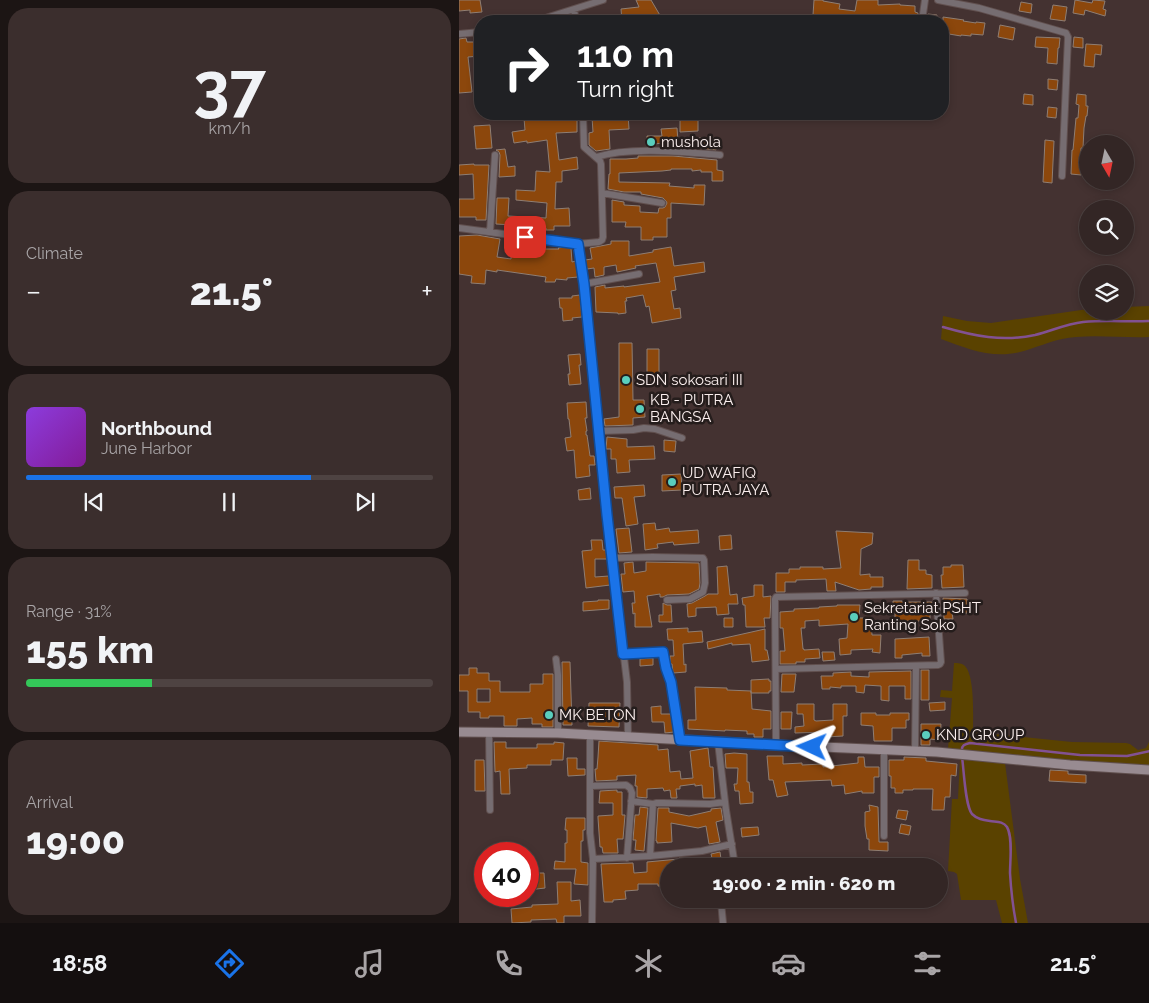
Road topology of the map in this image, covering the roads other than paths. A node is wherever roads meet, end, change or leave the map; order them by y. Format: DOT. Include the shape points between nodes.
graph roads {
  1 [pos="603,0"];
  2 [pos="925,0"];
  3 [pos="938,0"];
  4 [pos="574,10"];
  5 [pos="557,15"];
  6 [pos="575,15"];
  7 [pos="923,15"];
  8 [pos="474,33"];
  9 [pos="459,34"];
  10 [pos="583,120"];
  11 [pos="495,155"];
  12 [pos="721,155"];
  13 [pos="596,157"];
  14 [pos="1062,176"];
  15 [pos="602,193"];
  16 [pos="662,203"];
  17 [pos="459,228"];
  18 [pos="490,232"];
  19 [pos="578,244"];
  20 [pos="639,274"];
  21 [pos="584,284"];
  22 [pos="599,431"];
  23 [pos="682,438"];
  24 [pos="613,558"];
  25 [pos="965,593"];
  26 [pos="936,594"];
  27 [pos="667,600"];
  28 [pos="623,654"];
  29 [pos="556,660"];
  30 [pos="916,666"];
  31 [pos="776,669"];
  32 [pos="459,732"];
  33 [pos="489,732"];
  34 [pos="558,733"];
  35 [pos="590,735"];
  36 [pos="628,737"];
  37 [pos="680,740"];
  38 [pos="718,742"];
  39 [pos="776,745"];
  40 [pos="884,750"];
  41 [pos="915,751"];
  42 [pos="1149,770"];
  43 [pos="590,786"];
  44 [pos="631,802"];
  45 [pos="725,802"];
  46 [pos="653,804"];
  47 [pos="490,810"];
  48 [pos="884,836"];
  49 [pos="732,844"];
  50 [pos="650,856"];
  51 [pos="627,858"];
  52 [pos="734,858"];
  53 [pos="593,859"];
  54 [pos="721,908"];
  55 [pos="592,923"];
  56 [pos="723,923"];
  1 -- 4 [label="street"];
  2 -- 7 [label="street"];
  3 -- 14 [label="street" via="1066,33"];
  4 -- 5 [label="street"];
  4 -- 6 [label="street"];
  8 -- 9 [label="street"];
  10 -- 13 [label="street" via="584,147"];
  11 -- 18 [label="street"];
  12 -- 13 [label="street" via="652,151 608,153"];
  13 -- 15 [label="street" via="601,164"];
  15 -- 16 [label="street"];
  15 -- 19 [label="street" via="602,240"];
  17 -- 18 [label="street"];
  18 -- 19 [label="street"];
  19 -- 21 [label="street"];
  20 -- 21 [label="street"];
  21 -- 22 [label="street"];
  22 -- 23 [label="street" via="644,428"];
  22 -- 24 [label="street"];
  24 -- 27 [label="street" via="703,558 703,592 690,599"];
  24 -- 28 [label="street"];
  25 -- 26 [label="street"];
  26 -- 30 [label="street" via="941,662"];
  26 -- 31 [label="street" via="776,596"];
  28 -- 36 [label="street"];
  28 -- 37 [label="street" via="663,652"];
  29 -- 34 [label="street"];
  30 -- 31 [label="street"];
  30 -- 41 [label="street"];
  31 -- 39 [label="street"];
  32 -- 33 [label="street"];
  33 -- 34 [label="street"];
  33 -- 47 [label="street"];
  34 -- 35 [label="street"];
  35 -- 36 [label="street"];
  35 -- 43 [label="street"];
  36 -- 37 [label="street"];
  37 -- 38 [label="street"];
  38 -- 39 [label="street"];
  38 -- 45 [label="street"];
  39 -- 40 [label="street"];
  40 -- 41 [label="street"];
  40 -- 48 [label="street"];
  41 -- 42 [label="street"];
  43 -- 44 [label="street" via="626,785 632,793"];
  43 -- 53 [label="street"];
  44 -- 46 [label="street"];
  44 -- 51 [label="street"];
  45 -- 46 [label="street"];
  45 -- 49 [label="street"];
  46 -- 50 [label="street"];
  49 -- 50 [label="street" via="702,851"];
  49 -- 52 [label="street"];
  50 -- 51 [label="street"];
  51 -- 53 [label="street"];
  53 -- 55 [label="street"];
  54 -- 56 [label="street"];
}
